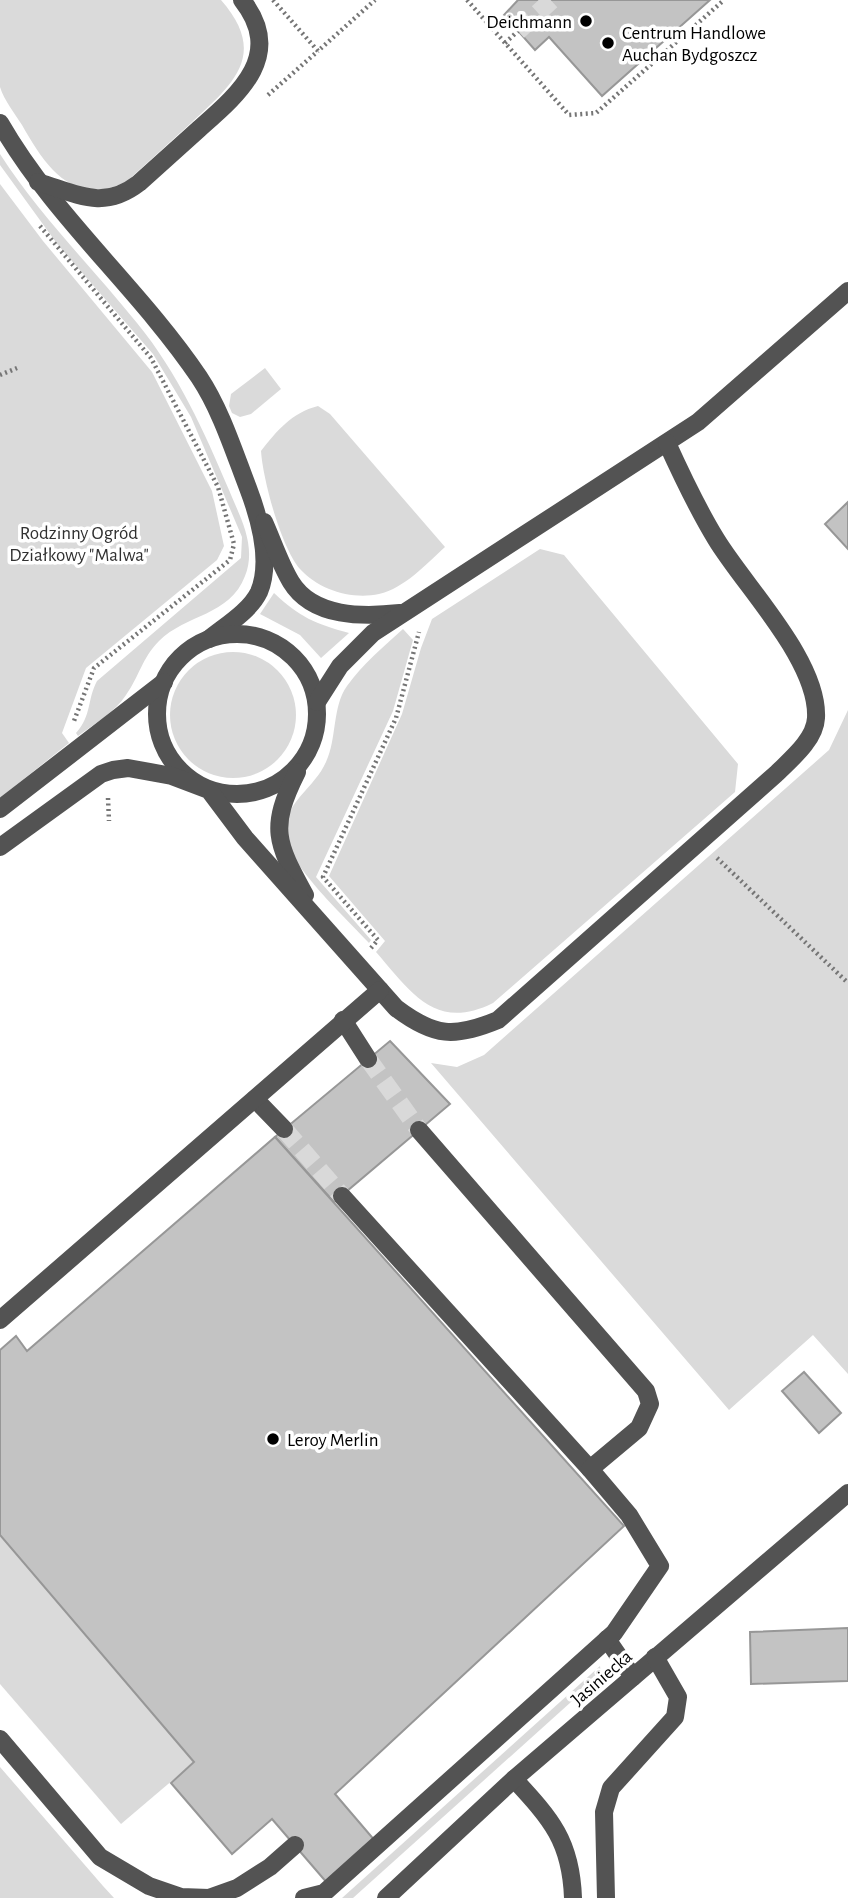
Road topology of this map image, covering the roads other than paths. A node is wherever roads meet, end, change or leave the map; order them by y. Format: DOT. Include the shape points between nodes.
graph roads {
  1 [pos="242,0"];
  2 [pos="0,123"];
  3 [pos="38,182"];
  4 [pos="848,291"];
  5 [pos="667,443"];
  6 [pos="240,468"];
  7 [pos="405,612"];
  8 [pos="209,639"];
  9 [pos="164,682"];
  10 [pos="317,702"];
  11 [pos="302,763"];
  12 [pos="209,790"];
  13 [pos="0,809"];
  14 [pos="0,847"];
  15 [pos="316,916"];
  16 [pos="380,990"];
  17 [pos="343,1020"];
  18 [pos="368,1059"];
  19 [pos="255,1099"];
  20 [pos="284,1129"];
  21 [pos="419,1130"];
  22 [pos="342,1196"];
  23 [pos="0,1320"];
  24 [pos="590,1469"];
  25 [pos="848,1493"];
  26 [pos="607,1639"];
  27 [pos="655,1657"];
  28 [pos="633,1676"];
  29 [pos="0,1739"];
  30 [pos="514,1779"];
  31 [pos="295,1845"];
  32 [pos="209,1898"];
  33 [pos="304,1898"];
  34 [pos="386,1898"];
  35 [pos="573,1898"];
  36 [pos="606,1898"];
  1 -- 3 [label="street" via="258,24 260,41 253,70 235,97 168,157 124,195 107,199"];
  2 -- 3 [label="street"];
  3 -- 6 [label="street" via="200,378"];
  4 -- 5 [label="street" via="727,400"];
  5 -- 7 [label="street"];
  5 -- 16 [label="street" via="716,540 804,668 814,692 816,722 801,750 498,1020 456,1034 440,1031 415,1023"];
  6 -- 7 [label="street" via="299,592 316,605 361,617"];
  6 -- 8 [label="street" via="262,538 262,576 258,593"];
  7 -- 10 [label="street" via="373,633 340,666"];
  8 -- 9 [label="street" via="190,649"];
  8 -- 10 [label="street" via="232,634 256,636 278,645 310,679"];
  9 -- 12 [label="street" via="157,707 159,733 169,757 186,777"];
  9 -- 13 [label="street"];
  10 -- 11 [label="street" via="312,745"];
  11 -- 12 [label="street" via="260,792 234,795"];
  11 -- 15 [label="street" via="285,795 278,822 280,848"];
  12 -- 14 [label="street" via="172,776 128,768 101,774"];
  12 -- 15 [label="street" via="245,838"];
  15 -- 16 [label="street"];
  16 -- 17 [label="street"];
  17 -- 18 [label="street"];
  17 -- 19 [label="street"];
  19 -- 20 [label="street"];
  19 -- 23 [label="street"];
  21 -- 24 [label="street" via="646,1391 650,1404 639,1427"];
  22 -- 24 [label="street"];
  24 -- 26 [label="street" via="629,1515 660,1566"];
  25 -- 27 [label="street, Jasiniecka"];
  26 -- 28 [label="street"];
  26 -- 33 [label="street" via="324,1894"];
  27 -- 28 [label="street, Jasiniecka"];
  27 -- 36 [label="street" via="678,1697 675,1717 611,1788 604,1812"];
  28 -- 30 [label="street, Jasiniecka"];
  29 -- 32 [label="street" via="100,1857 149,1886 181,1897"];
  30 -- 34 [label="street, Jasiniecka"];
  30 -- 35 [label="street" via="563,1840"];
  31 -- 32 [label="street" via="237,1888"];
}
